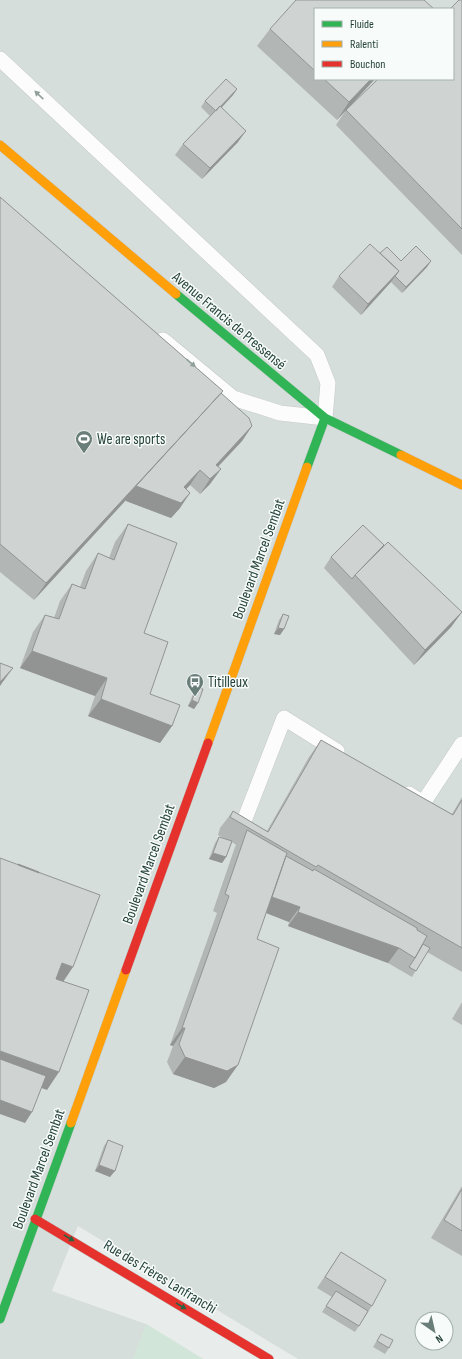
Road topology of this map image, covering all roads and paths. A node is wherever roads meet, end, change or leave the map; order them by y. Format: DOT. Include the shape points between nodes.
graph roads {
  1 [pos="0,59"];
  2 [pos="0,145"];
  3 [pos="152,330"];
  4 [pos="325,418"];
  5 [pos="462,484"];
  6 [pos="462,744"];
  7 [pos="350,758"];
  8 [pos="397,787"];
  9 [pos="244,821"];
  10 [pos="35,1219"];
  11 [pos="0,1319"];
  12 [pos="269,1359"];
  4 -- 1 [label="lane, one-way" via="328,383 317,355"];
  2 -- 4 [label="street, Avenue Francis de Pressensé"];
  3 -- 4 [label="lane, one-way" via="233,398 280,413"];
  4 -- 5 [label="street, Avenue Francis de Pressensé"];
  4 -- 10 [label="street, Boulevard Marcel Sembat"];
  6 -- 8 [label="lane" via="423,803"];
  7 -- 9 [label="lane" via="284,718"];
  10 -- 11 [label="street, Boulevard Marcel Sembat"];
  10 -- 12 [label="street, Rue des Frères Lanfranchi, one-way"];
}
